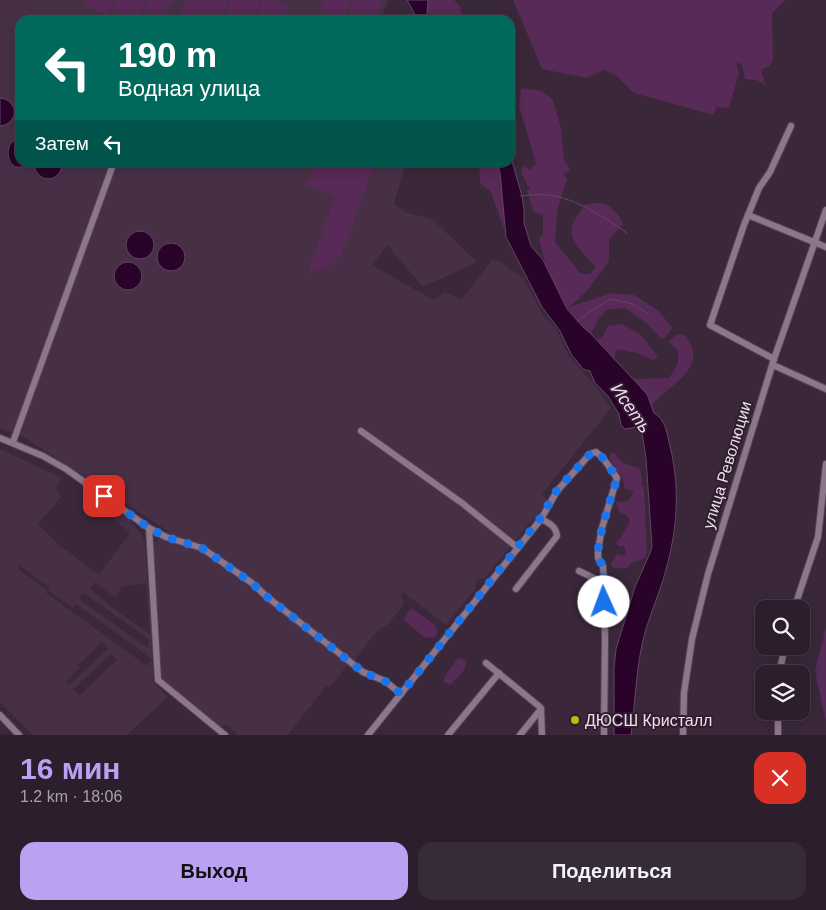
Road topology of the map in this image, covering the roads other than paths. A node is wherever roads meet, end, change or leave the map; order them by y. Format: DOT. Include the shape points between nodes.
graph roads {
  1 [pos="791,126"];
  2 [pos="112,167"];
  3 [pos="826,210"];
  4 [pos="748,215"];
  5 [pos="816,243"];
  6 [pos="826,247"];
  7 [pos="773,362"];
  8 [pos="826,389"];
  9 [pos="361,431"];
  10 [pos="0,438"];
  11 [pos="13,442"];
  12 [pos="826,464"];
  13 [pos="540,519"];
  14 [pos="149,528"];
  15 [pos="518,548"];
  16 [pos="579,571"];
  17 [pos="604,583"];
  18 [pos="516,589"];
  19 [pos="797,600"];
  20 [pos="486,663"];
  21 [pos="499,673"];
  22 [pos="401,694"];
  23 [pos="541,710"];
  24 [pos="0,715"];
  25 [pos="778,720"];
  26 [pos="19,735"];
  27 [pos="225,735"];
  28 [pos="369,735"];
  29 [pos="448,735"];
  30 [pos="520,735"];
  31 [pos="542,735"];
  32 [pos="604,735"];
  33 [pos="683,735"];
  34 [pos="778,735"];
  1 -- 4 [label="street"];
  2 -- 11 [label="street"];
  3 -- 5 [label="street, улица Революции"];
  4 -- 5 [label="street"];
  4 -- 7 [label="street" via="710,325"];
  5 -- 6 [label="street"];
  5 -- 7 [label="street, улица Революции"];
  7 -- 8 [label="street"];
  7 -- 33 [label="street, улица Революции" via="708,574 692,639 684,693"];
  9 -- 15 [label="street" via="462,503"];
  10 -- 11 [label="street"];
  11 -- 14 [label="street" via="66,469"];
  12 -- 19 [label="street" via="818,537"];
  13 -- 15 [label="street"];
  13 -- 17 [label="street" via="557,490 590,454 596,452 603,458 617,478 598,550"];
  13 -- 18 [label="street" via="550,524 557,536"];
  14 -- 22 [label="street" via="202,548 252,583 363,672 385,681"];
  14 -- 27 [label="street" via="158,680"];
  15 -- 22 [label="street"];
  16 -- 17 [label="street"];
  17 -- 32 [label="street"];
  20 -- 21 [label="street"];
  21 -- 23 [label="street"];
  21 -- 29 [label="street"];
  22 -- 28 [label="street"];
  23 -- 30 [label="street"];
  23 -- 31 [label="street"];
  24 -- 26 [label="street"];
  25 -- 34 [label="street"];
}
